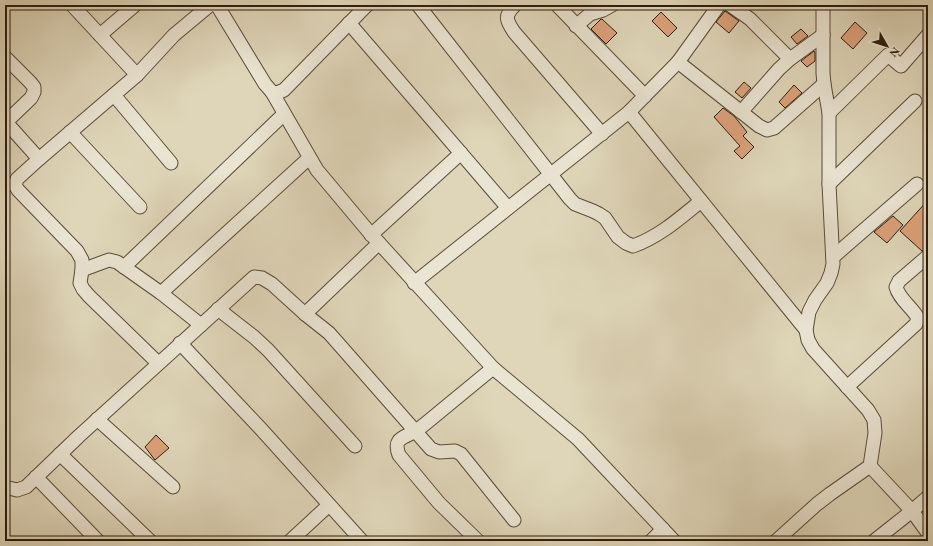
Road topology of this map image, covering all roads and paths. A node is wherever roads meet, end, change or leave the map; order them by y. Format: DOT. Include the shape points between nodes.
graph roads {
  1 [pos="72,5"];
  2 [pos="135,5"];
  3 [pos="210,5"];
  4 [pos="217,5"];
  5 [pos="367,5"];
  6 [pos="418,5"];
  7 [pos="515,5"];
  8 [pos="557,5"];
  9 [pos="612,5"];
  10 [pos="719,5"];
  11 [pos="730,5"];
  12 [pos="823,5"];
  13 [pos="349,23"];
  14 [pos="576,26"];
  15 [pos="823,34"];
  16 [pos="100,35"];
  17 [pos="928,35"];
  18 [pos="5,57"];
  19 [pos="790,59"];
  20 [pos="678,62"];
  21 [pos="137,75"];
  22 [pos="824,84"];
  23 [pos="272,92"];
  24 [pos="114,95"];
  25 [pos="645,96"];
  26 [pos="915,101"];
  27 [pos="629,112"];
  28 [pos="741,112"];
  29 [pos="829,113"];
  30 [pos="284,114"];
  31 [pos="6,122"];
  32 [pos="70,132"];
  33 [pos="602,134"];
  34 [pos="461,153"];
  35 [pos="309,158"];
  36 [pos="39,159"];
  37 [pos="171,163"];
  38 [pos="550,174"];
  39 [pos="11,181"];
  40 [pos="829,184"];
  41 [pos="917,184"];
  42 [pos="701,201"];
  43 [pos="140,206"];
  44 [pos="508,208"];
  45 [pos="375,239"];
  46 [pos="928,256"];
  47 [pos="833,257"];
  48 [pos="124,266"];
  49 [pos="82,270"];
  50 [pos="414,283"];
  51 [pos="161,294"];
  52 [pos="218,309"];
  53 [pos="305,314"];
  54 [pos="200,325"];
  55 [pos="806,330"];
  56 [pos="180,343"];
  57 [pos="158,363"];
  58 [pos="493,368"];
  59 [pos="847,387"];
  60 [pos="97,419"];
  61 [pos="415,431"];
  62 [pos="355,446"];
  63 [pos="60,454"];
  64 [pos="870,466"];
  65 [pos="36,477"];
  66 [pos="174,487"];
  67 [pos="5,488"];
  68 [pos="928,497"];
  69 [pos="329,505"];
  70 [pos="912,512"];
  71 [pos="514,520"];
  72 [pos="663,529"];
  73 [pos="928,533"];
  74 [pos="98,541"];
  75 [pos="150,541"];
  76 [pos="290,541"];
  77 [pos="362,541"];
  78 [pos="478,541"];
  79 [pos="651,541"];
  80 [pos="674,541"];
  81 [pos="776,541"];
  82 [pos="874,541"];
  1 -- 16 [label="street"];
  2 -- 16 [label="street"];
  3 -- 21 [label="street" via="174,35"];
  4 -- 23 [label="street"];
  5 -- 13 [label="street"];
  6 -- 38 [label="street"];
  7 -- 33 [label="street" via="506,17 508,24"];
  8 -- 14 [label="street"];
  9 -- 14 [label="street" via="590,14"];
  10 -- 20 [label="street"];
  11 -- 19 [label="street" via="750,19"];
  12 -- 15 [label="street"];
  13 -- 23 [label="street" via="284,90"];
  13 -- 34 [label="street"];
  14 -- 25 [label="street"];
  15 -- 19 [label="street"];
  15 -- 22 [label="street"];
  16 -- 21 [label="street"];
  17 -- 29 [label="street" via="901,66 888,55"];
  18 -- 31 [label="street" via="34,87 31,98"];
  19 -- 28 [label="street"];
  20 -- 25 [label="street"];
  20 -- 28 [label="street"];
  21 -- 24 [label="street"];
  22 -- 28 [label="street" via="774,128 767,130"];
  22 -- 29 [label="street"];
  23 -- 30 [label="street"];
  24 -- 32 [label="street"];
  24 -- 37 [label="street"];
  25 -- 27 [label="street"];
  26 -- 40 [label="street"];
  27 -- 33 [label="street"];
  27 -- 42 [label="street"];
  29 -- 40 [label="street"];
  30 -- 35 [label="street"];
  30 -- 48 [label="street"];
  31 -- 36 [label="street"];
  32 -- 36 [label="street"];
  32 -- 43 [label="street"];
  33 -- 38 [label="street"];
  34 -- 44 [label="street"];
  34 -- 45 [label="street"];
  35 -- 45 [label="street"];
  35 -- 51 [label="street"];
  36 -- 39 [label="street"];
  38 -- 42 [label="street" via="575,204 593,210 605,218 618,237 632,246 662,231"];
  38 -- 44 [label="street"];
  39 -- 49 [label="street" via="77,251 82,260"];
  40 -- 47 [label="street"];
  41 -- 47 [label="street"];
  42 -- 55 [label="street"];
  44 -- 50 [label="street"];
  45 -- 50 [label="street"];
  45 -- 53 [label="street"];
  46 -- 59 [label="street" via="899,281 896,287 897,292 916,313 916,324"];
  47 -- 55 [label="street" via="831,273 809,312"];
  48 -- 49 [label="street" via="109,260"];
  48 -- 51 [label="street"];
  49 -- 57 [label="street" via="80,282 83,289"];
  50 -- 58 [label="street"];
  51 -- 54 [label="street"];
  52 -- 53 [label="street" via="254,277 272,284"];
  52 -- 54 [label="street"];
  52 -- 62 [label="street" via="268,350"];
  53 -- 61 [label="street" via="329,333"];
  54 -- 56 [label="street"];
  55 -- 59 [label="street" via="813,349"];
  56 -- 57 [label="street"];
  56 -- 69 [label="street"];
  57 -- 60 [label="street"];
  58 -- 61 [label="street"];
  58 -- 72 [label="street" via="578,439"];
  59 -- 64 [label="street" via="874,420 875,433"];
  60 -- 63 [label="street"];
  60 -- 66 [label="street"];
  61 -- 71 [label="street" via="432,450 455,450 461,454"];
  61 -- 78 [label="street" via="398,441 398,455 439,503"];
  63 -- 65 [label="street"];
  63 -- 75 [label="street"];
  64 -- 70 [label="street"];
  64 -- 81 [label="street" via="817,504"];
  65 -- 67 [label="street" via="26,487 17,490"];
  65 -- 74 [label="street"];
  68 -- 70 [label="street"];
  69 -- 76 [label="street"];
  69 -- 77 [label="street"];
  70 -- 73 [label="street"];
  70 -- 82 [label="street"];
  72 -- 79 [label="street"];
  72 -- 80 [label="street"];
}
